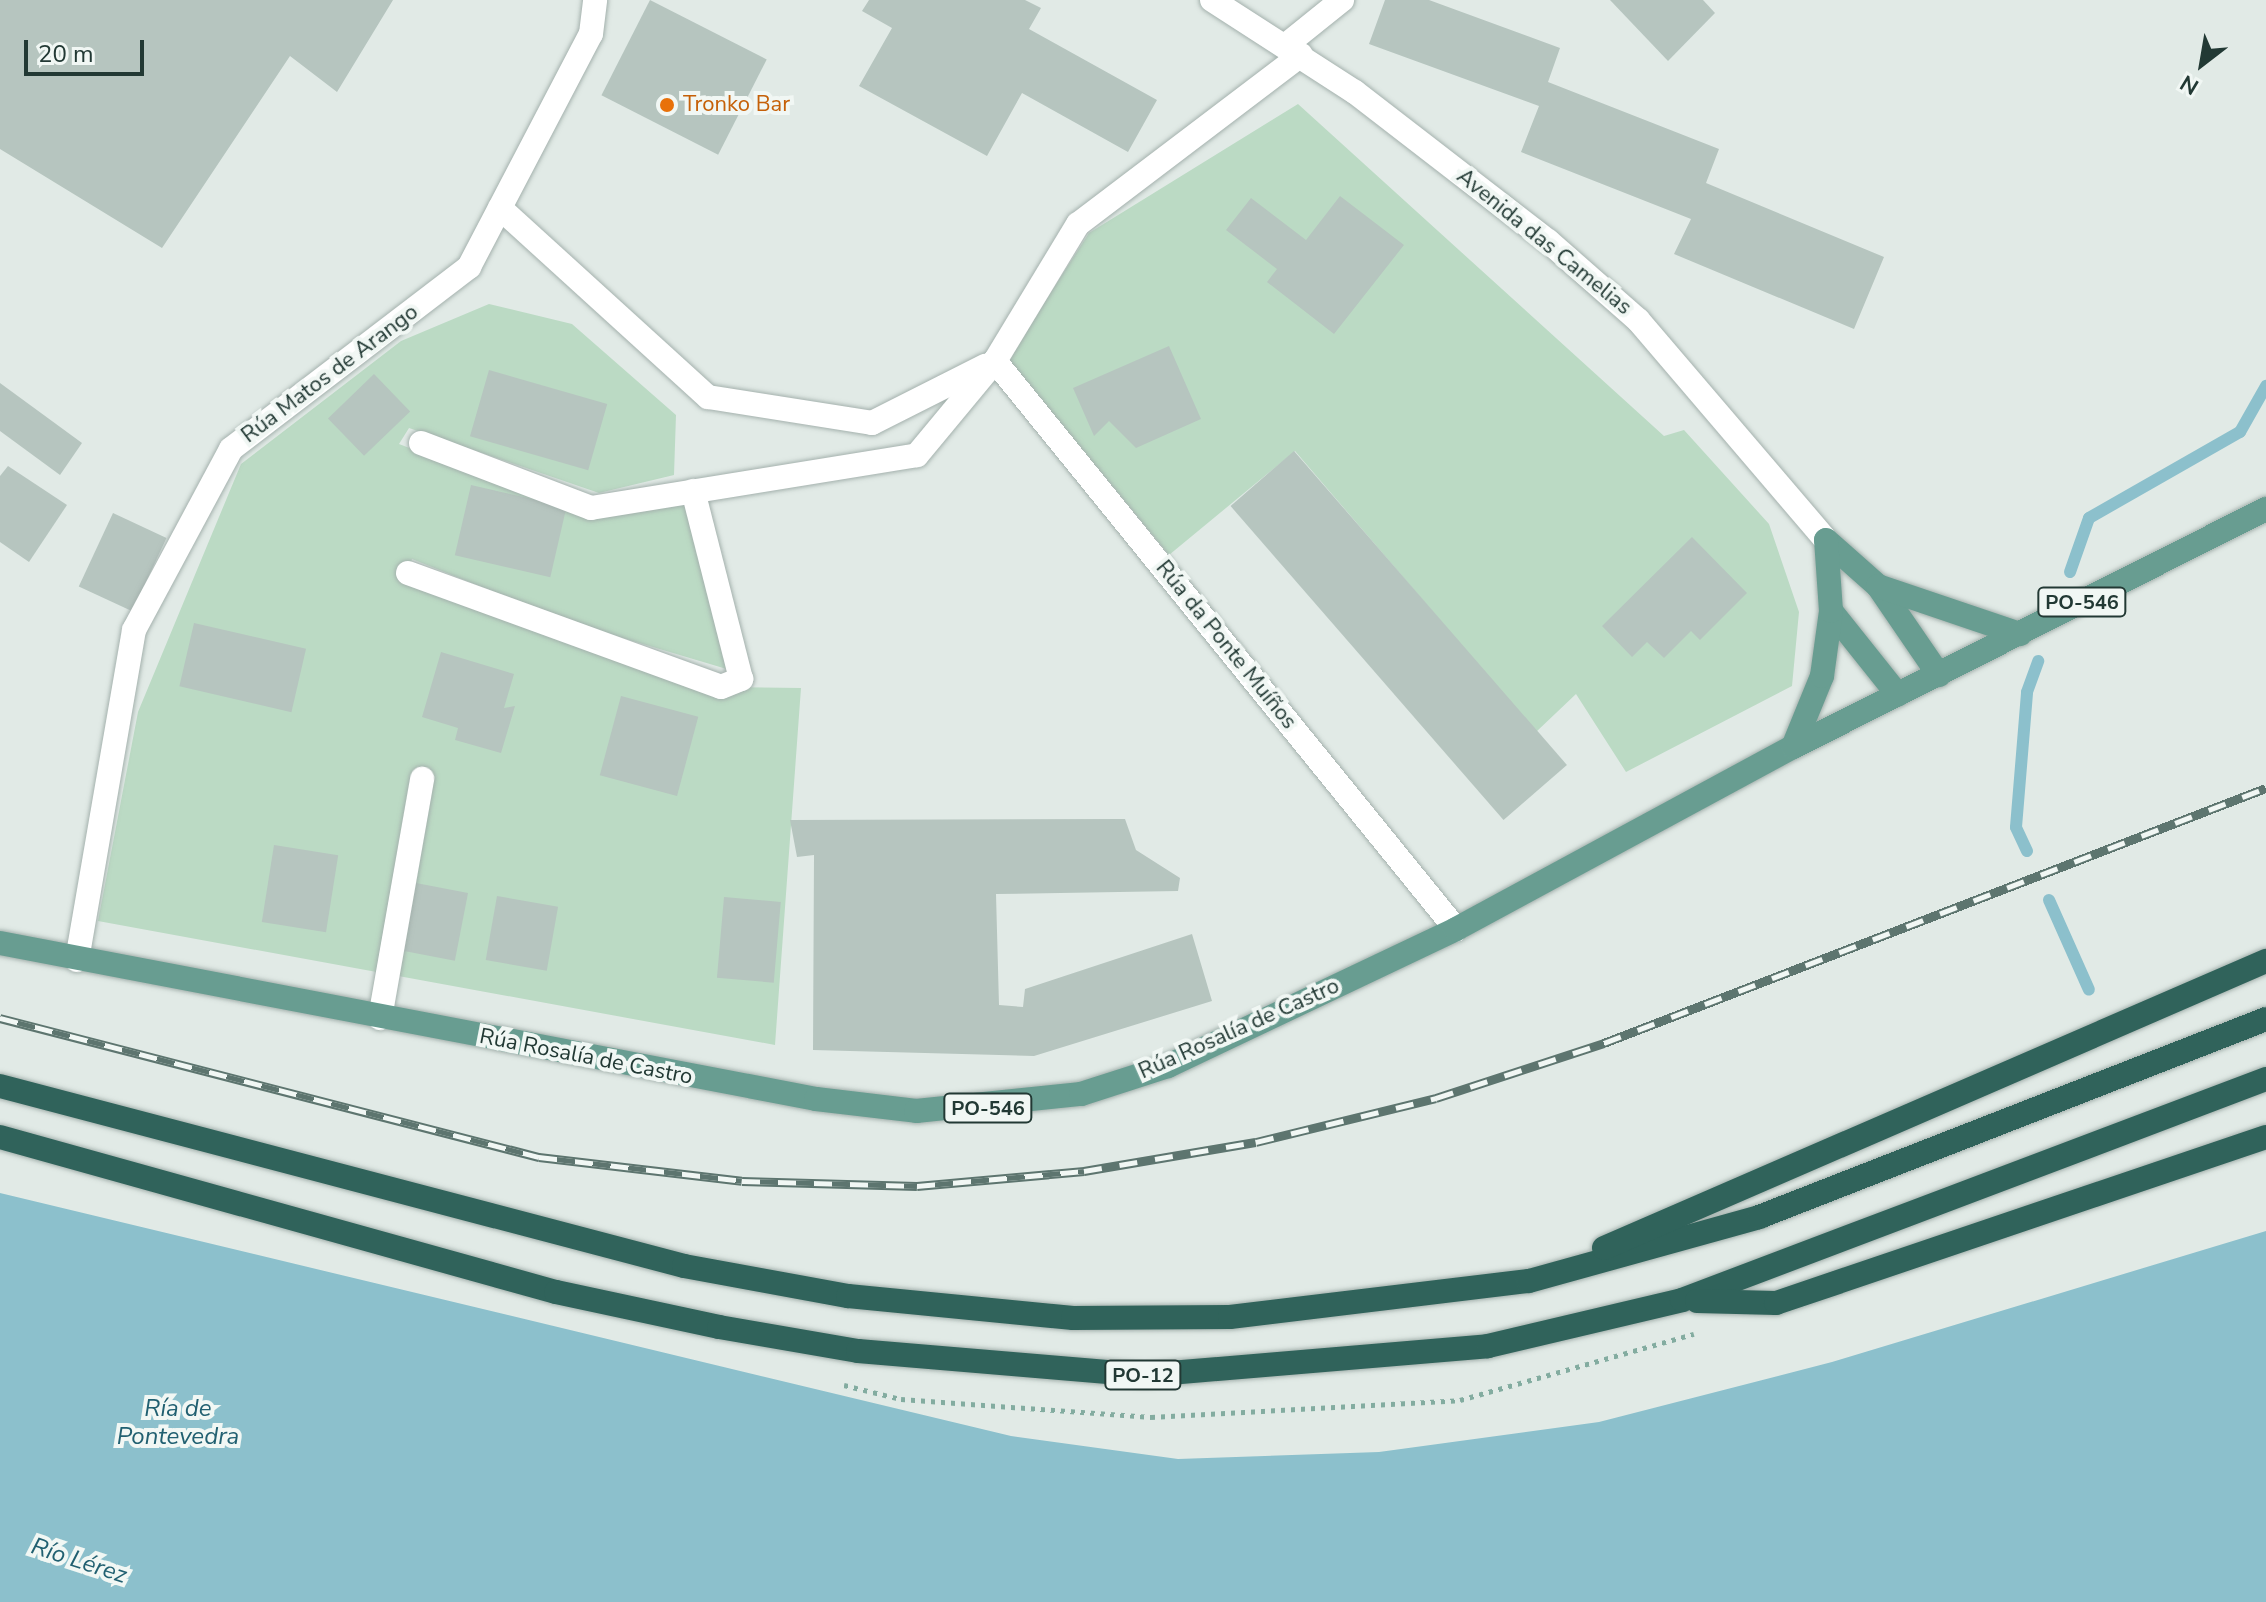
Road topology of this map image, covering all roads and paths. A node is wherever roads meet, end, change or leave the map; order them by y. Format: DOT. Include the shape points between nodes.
graph roads {
  1 [pos="595,0"];
  2 [pos="1212,0"];
  3 [pos="1342,0"];
  4 [pos="1294,50"];
  5 [pos="500,208"];
  6 [pos="995,361"];
  7 [pos="421,443"];
  8 [pos="693,491"];
  9 [pos="2266,509"];
  10 [pos="1826,540"];
  11 [pos="408,573"];
  12 [pos="1878,586"];
  13 [pos="1831,611"];
  14 [pos="2020,634"];
  15 [pos="1939,675"];
  16 [pos="1898,695"];
  17 [pos="1793,747"];
  18 [pos="422,779"];
  19 [pos="1456,929"];
  20 [pos="0,943"];
  21 [pos="77,960"];
  22 [pos="2266,961"];
  23 [pos="380,1018"];
  24 [pos="2266,1019"];
  25 [pos="2266,1079"];
  26 [pos="0,1086"];
  27 [pos="0,1137"];
  28 [pos="2266,1137"];
  29 [pos="1529,1281"];
  30 [pos="1682,1300"];
  1 -- 5 [label="street, Rúa Matos de Arango" via="591,34"];
  2 -- 4 [label="street, Avenida das Camelias"];
  3 -- 4 [label="street"];
  4 -- 6 [label="street" via="1078,224"];
  4 -- 10 [label="street, Avenida das Camelias" via="1548,241 1638,320"];
  5 -- 6 [label="street" via="708,397 872,423"];
  5 -- 21 [label="street, Rúa Matos de Arango" via="469,267 231,449 134,630"];
  6 -- 8 [label="street" via="917,455"];
  6 -- 19 [label="street, Rúa da Ponte Muíños"];
  7 -- 8 [label="street" via="591,508"];
  8 -- 11 [label="street" via="741,679 721,687"];
  9 -- 14 [label="main road, PO-546"];
  10 -- 12 [label="main road"];
  10 -- 13 [label="main road"];
  12 -- 14 [label="main road"];
  12 -- 15 [label="main road"];
  13 -- 16 [label="main road"];
  13 -- 17 [label="main road" via="1822,676"];
  14 -- 15 [label="main road, PO-546"];
  15 -- 16 [label="main road, PO-546"];
  16 -- 17 [label="main road, Rúa Rosalía de Castro / PO-546"];
  17 -- 19 [label="main road, Rúa Rosalía de Castro / PO-546"];
  18 -- 23 [label="street"];
  19 -- 23 [label="main road, Rúa Rosalía de Castro / PO-546" via="1168,1066 1081,1094 995,1107 916,1111 816,1099"];
  20 -- 21 [label="main road, Rúa Rosalía de Castro / PO-546"];
  21 -- 23 [label="main road, Rúa Rosalía de Castro / PO-546"];
  22 -- 29 [label="highway"];
  24 -- 29 [label="highway" via="1759,1217"];
  25 -- 30 [label="highway, PO-12"];
  26 -- 29 [label="highway" via="684,1266 848,1296 1073,1318 1230,1317"];
  27 -- 30 [label="highway, PO-12" via="556,1292 858,1351 1019,1369 1146,1375 1488,1346"];
  28 -- 30 [label="highway" via="1776,1303"];
}
